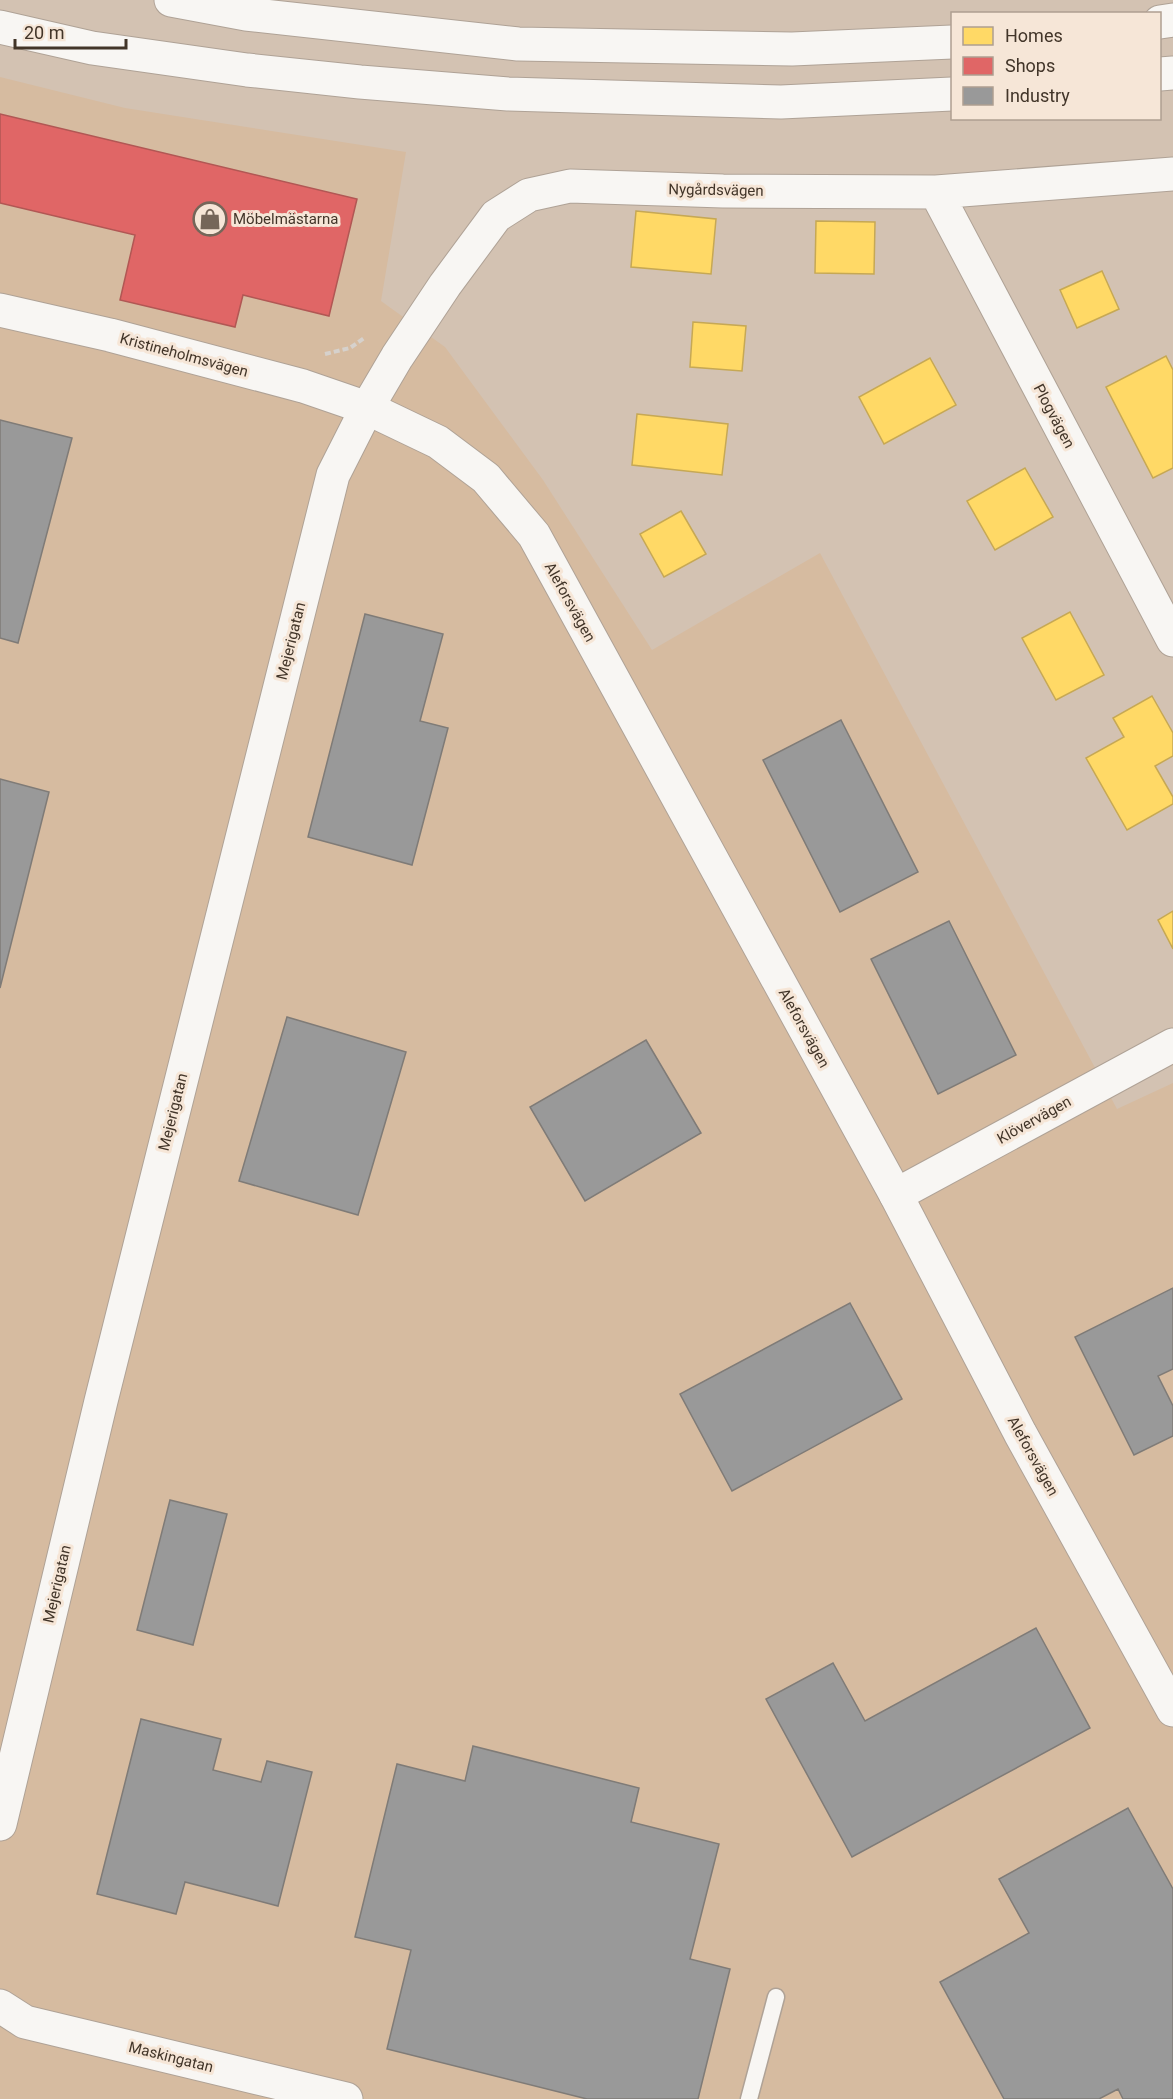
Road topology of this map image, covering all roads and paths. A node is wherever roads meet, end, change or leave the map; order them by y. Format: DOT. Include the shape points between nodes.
graph roads {
  1 [pos="171,0"];
  2 [pos="0,27"];
  3 [pos="951,42"];
  4 [pos="951,94"];
  5 [pos="1173,174"];
  6 [pos="936,192"];
  7 [pos="0,310"];
  8 [pos="367,408"];
  9 [pos="1173,640"];
  10 [pos="1173,1045"];
  11 [pos="896,1196"];
  12 [pos="1173,1710"];
  13 [pos="0,1824"];
  14 [pos="776,1996"];
  15 [pos="0,2006"];
  16 [pos="345,2099"];
  17 [pos="749,2099"];
  1 -- 3 [label="main road" via="246,14 518,44 792,49"];
  2 -- 4 [label="main road" via="92,48 248,70 508,94 781,102"];
  5 -- 6 [label="main road, Nygårdsvägen"];
  6 -- 8 [label="main road, Nygårdsvägen" via="570,186 529,195 496,216 439,294"];
  6 -- 9 [label="main road, Plogvägen"];
  7 -- 8 [label="main road, Kristineholmsvägen" via="303,386"];
  8 -- 11 [label="main road, Aleforsvägen" via="438,442 486,478 534,535"];
  8 -- 13 [label="main road, Mejerigatan" via="330,487 98,1413"];
  10 -- 11 [label="main road, Klövervägen"];
  11 -- 12 [label="main road, Aleforsvägen" via="1020,1433"];
  14 -- 17 [label="lane"];
  15 -- 16 [label="main road, Maskingatan" via="24,2022"];
}
